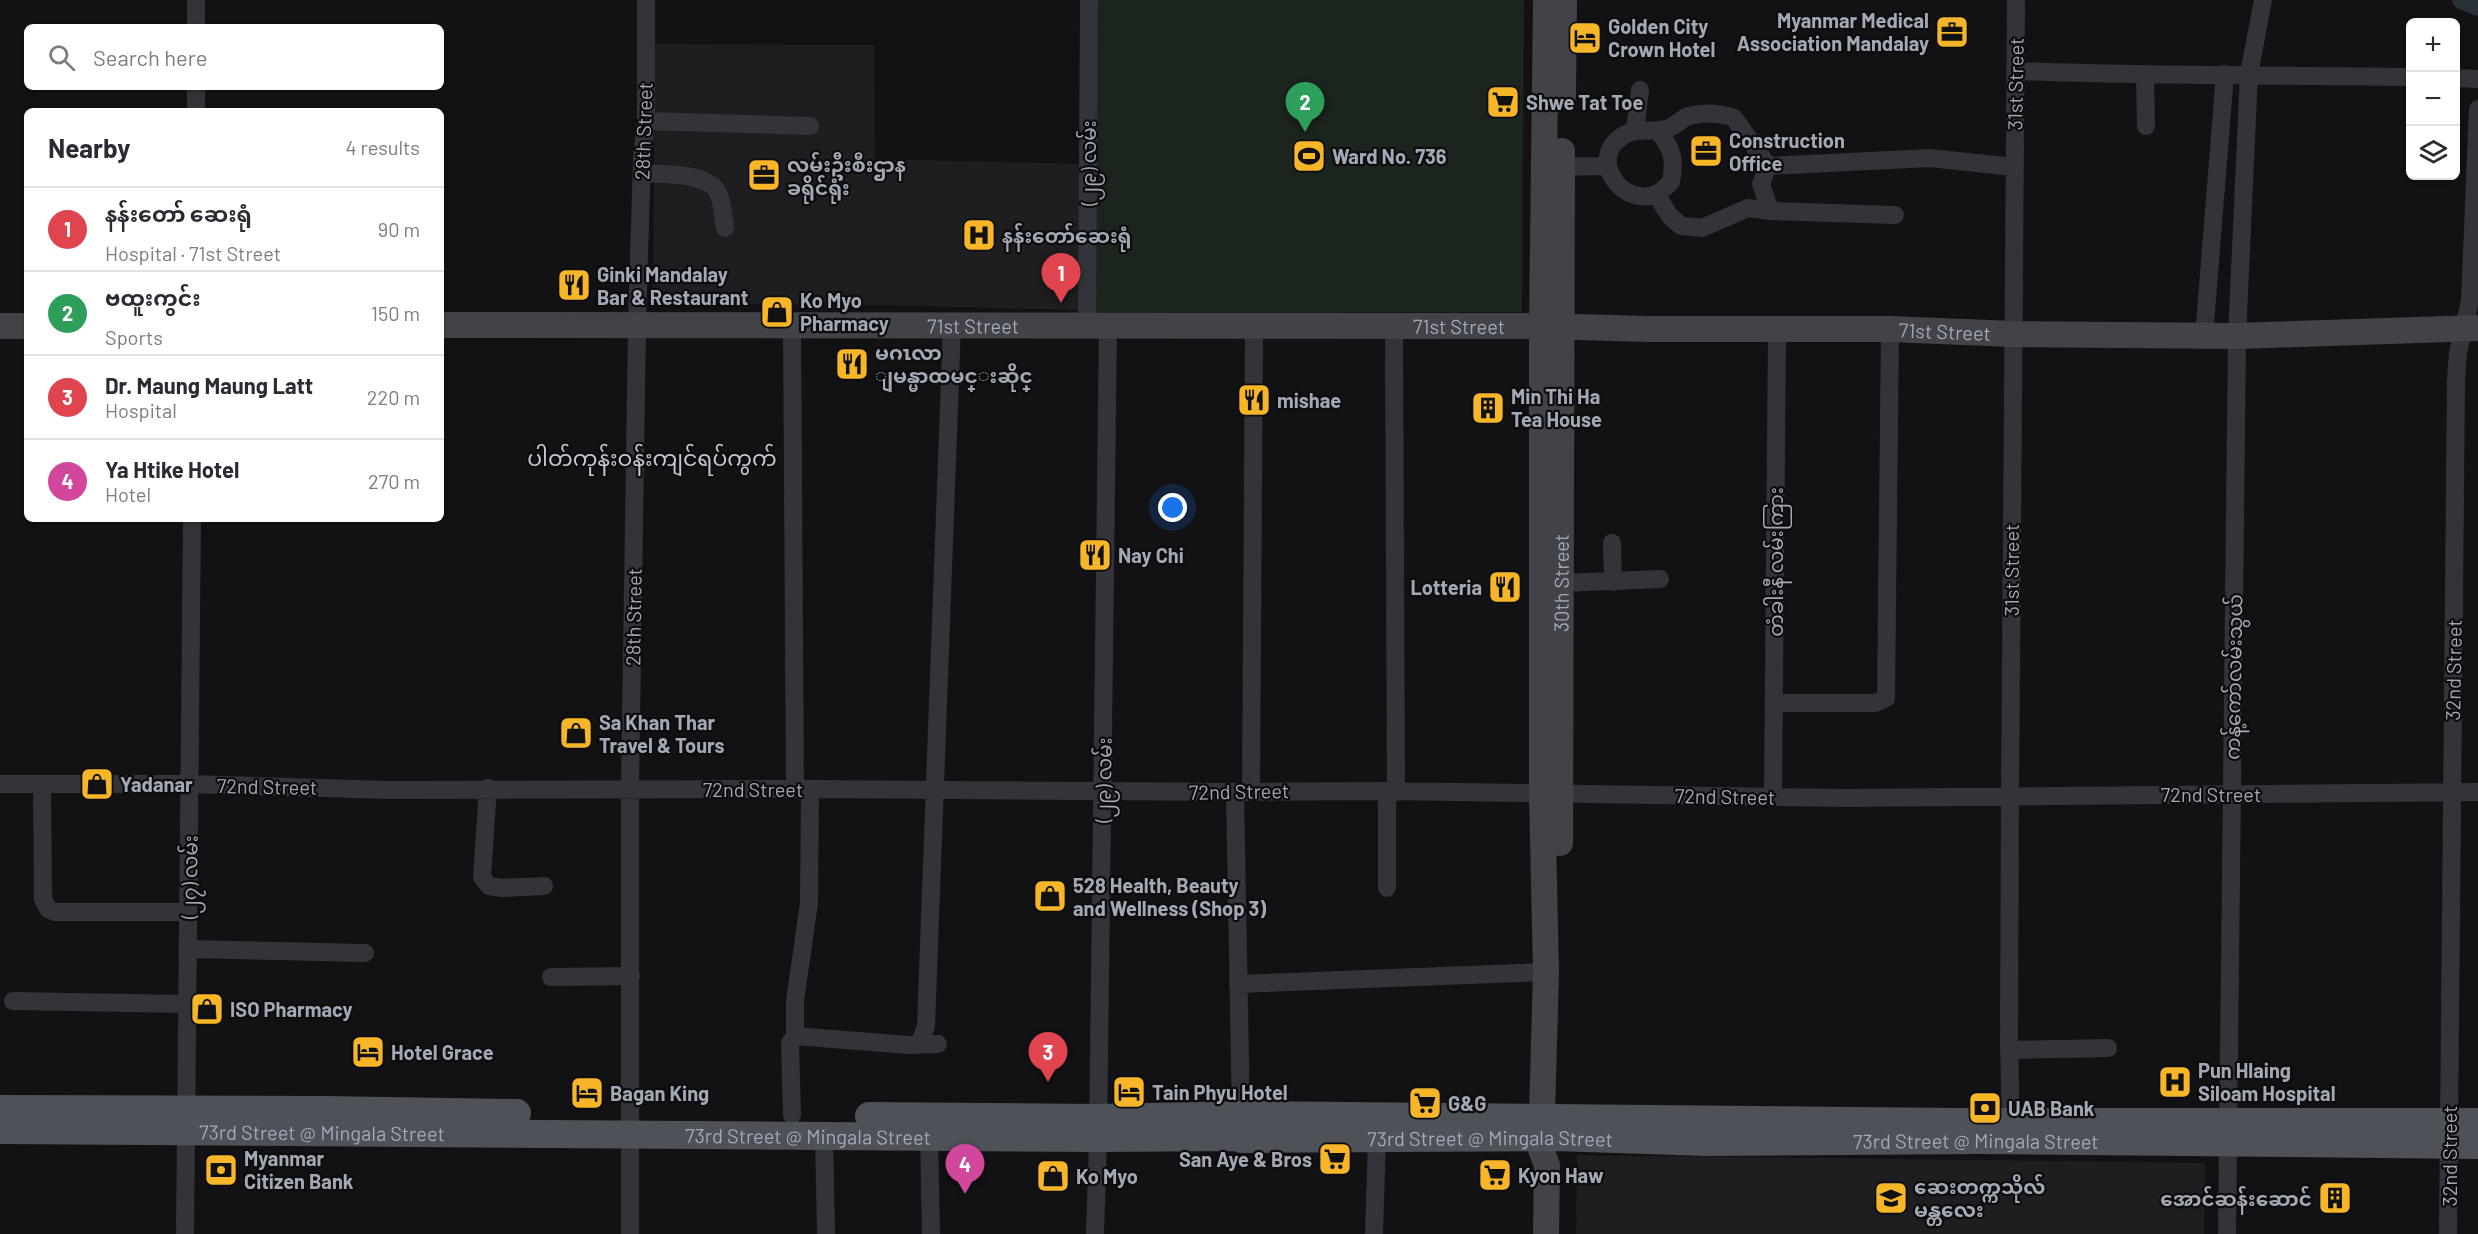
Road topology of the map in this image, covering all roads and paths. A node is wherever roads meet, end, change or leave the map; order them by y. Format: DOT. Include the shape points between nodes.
graph roads {
  1 [pos="196,0"];
  2 [pos="646,0"];
  3 [pos="1089,0"];
  4 [pos="1546,0"];
  5 [pos="1564,0"];
  6 [pos="2016,0"];
  7 [pos="2263,0"];
  8 [pos="196,24"];
  9 [pos="2016,71"];
  10 [pos="2225,74"];
  11 [pos="2249,74"];
  12 [pos="2145,75"];
  13 [pos="2406,77"];
  14 [pos="2460,78"];
  15 [pos="2478,78"];
  16 [pos="196,90"];
  17 [pos="1640,90"];
  18 [pos="196,108"];
  19 [pos="2478,109"];
  20 [pos="646,121"];
  21 [pos="810,126"];
  22 [pos="2146,126"];
  23 [pos="1635,131"];
  24 [pos="1659,132"];
  25 [pos="1606,166"];
  26 [pos="1768,166"];
  27 [pos="1553,167"];
  28 [pos="2014,167"];
  29 [pos="642,173"];
  30 [pos="1656,194"];
  31 [pos="1770,211"];
  32 [pos="1895,215"];
  33 [pos="725,228"];
  34 [pos="444,325"];
  35 [pos="638,325"];
  36 [pos="792,325"];
  37 [pos="0,326"];
  38 [pos="24,326"];
  39 [pos="952,326"];
  40 [pos="1098,326"];
  41 [pos="1552,326"];
  42 [pos="1254,327"];
  43 [pos="1394,327"];
  44 [pos="1777,328"];
  45 [pos="1890,328"];
  46 [pos="2471,328"];
  47 [pos="2013,334"];
  48 [pos="2204,336"];
  49 [pos="2237,336"];
  50 [pos="192,522"];
  51 [pos="1612,543"];
  52 [pos="1660,579"];
  53 [pos="1613,582"];
  54 [pos="1561,583"];
  55 [pos="1774,703"];
  56 [pos="0,784"];
  57 [pos="42,784"];
  58 [pos="191,784"];
  59 [pos="488,788"];
  60 [pos="630,789"];
  61 [pos="802,789"];
  62 [pos="936,790"];
  63 [pos="1103,791"];
  64 [pos="1243,792"];
  65 [pos="1391,792"];
  66 [pos="2478,792"];
  67 [pos="1551,794"];
  68 [pos="2232,794"];
  69 [pos="2451,794"];
  70 [pos="1773,796"];
  71 [pos="2010,796"];
  72 [pos="544,886"];
  73 [pos="1388,888"];
  74 [pos="188,912"];
  75 [pos="188,949"];
  76 [pos="365,952"];
  77 [pos="1546,972"];
  78 [pos="631,976"];
  79 [pos="551,977"];
  80 [pos="1238,984"];
  81 [pos="13,1001"];
  82 [pos="187,1004"];
  83 [pos="795,1036"];
  84 [pos="938,1044"];
  85 [pos="919,1045"];
  86 [pos="2108,1048"];
  87 [pos="2010,1050"];
  88 [pos="0,1108"];
  89 [pos="792,1115"];
  90 [pos="1241,1115"];
  91 [pos="186,1120"];
  92 [pos="2478,1122"];
  93 [pos="631,1125"];
  94 [pos="1549,1127"];
  95 [pos="1099,1128"];
  96 [pos="0,1130"];
  97 [pos="2011,1131"];
  98 [pos="2228,1132"];
  99 [pos="2449,1133"];
  100 [pos="824,1134"];
  101 [pos="928,1137"];
  102 [pos="1377,1139"];
  103 [pos="2478,1145"];
  104 [pos="185,1234"];
  105 [pos="630,1234"];
  106 [pos="826,1234"];
  107 [pos="931,1234"];
  108 [pos="1095,1234"];
  109 [pos="1374,1234"];
  110 [pos="1546,1234"];
  111 [pos="2227,1234"];
  112 [pos="2448,1234"];
  1 -- 8 [label="street"];
  2 -- 20 [label="street, 28th Street"];
  3 -- 40 [label="street, (၂၉) လမ်း"];
  4 -- 27 [label="main road, 30th Street"];
  5 -- 27 [label="main road, 30th Street"];
  6 -- 9 [label="street, 31st Street"];
  7 -- 11 [label="street, ကန့်ကော်လမ်းသွယ်"];
  9 -- 12 [label="street"];
  9 -- 28 [label="street, 31st Street"];
  10 -- 11 [label="street"];
  10 -- 12 [label="street"];
  10 -- 48 [label="street"];
  11 -- 13 [label="street"];
  11 -- 49 [label="street, ကန့်ကော်လမ်းသွယ်"];
  12 -- 22 [label="street"];
  14 -- 15 [label="street"];
  16 -- 18 [label="street"];
  17 -- 23 [label="street"];
  19 -- 46 [label="street, 32nd Street"];
  20 -- 21 [label="street"];
  20 -- 29 [label="street, 28th Street"];
  23 -- 24 [label="street"];
  23 -- 25 [label="street" via="1620,137 1610,148"];
  24 -- 26 [label="street" via="1687,116 1725,115 1742,127"];
  24 -- 30 [label="street" via="1670,146 1674,167 1671,182"];
  25 -- 27 [label="street"];
  25 -- 30 [label="street" via="1626,191"];
  26 -- 28 [label="street" via="1930,158"];
  26 -- 31 [label="street" via="1761,184"];
  27 -- 41 [label="main road, 30th Street"];
  28 -- 47 [label="street, 31st Street"];
  29 -- 33 [label="street" via="694,177 711,183 718,193"];
  29 -- 35 [label="street, 28th Street"];
  30 -- 31 [label="street" via="1681,226 1702,228 1748,208"];
  31 -- 32 [label="street"];
  34 -- 35 [label="main road, 71st Street"];
  35 -- 36 [label="main road, 71st Street"];
  35 -- 60 [label="street, 28th Street"];
  36 -- 39 [label="main road, 71st Street"];
  36 -- 61 [label="street"];
  37 -- 38 [label="main road"];
  39 -- 40 [label="main road, 71st Street"];
  39 -- 62 [label="street"];
  40 -- 42 [label="main road, 71st Street"];
  40 -- 63 [label="street, (၂၉) လမ်း"];
  41 -- 43 [label="main road, 71st Street"];
  41 -- 44 [label="main road, 71st Street"];
  41 -- 54 [label="main road, 30th Street"];
  41 -- 67 [label="main road, 30th Street"];
  42 -- 43 [label="main road, 71st Street"];
  42 -- 64 [label="street"];
  43 -- 65 [label="street"];
  44 -- 45 [label="main road, 71st Street"];
  44 -- 55 [label="street, တံခါးနီ လမ်းကြား"];
  45 -- 47 [label="main road, 71st Street"];
  45 -- 55 [label="street" via="1886,698 1875,703"];
  46 -- 49 [label="main road, 71st Street"];
  46 -- 69 [label="street, 32nd Street" via="2458,353 2455,391"];
  47 -- 48 [label="main road, 71st Street"];
  47 -- 71 [label="street, 31st Street"];
  48 -- 49 [label="main road, 71st Street"];
  49 -- 68 [label="street, ကန့်ကော်လမ်းသွယ်"];
  50 -- 58 [label="street, (၂၇) လမ်း"];
  51 -- 53 [label="street"];
  52 -- 53 [label="street"];
  53 -- 54 [label="street"];
  54 -- 67 [label="main road, 30th Street"];
  55 -- 70 [label="street, တံခါးနီ လမ်းကြား"];
  56 -- 57 [label="street, 72nd Street"];
  57 -- 58 [label="street, 72nd Street"];
  57 -- 74 [label="street" via="43,899 48,909"];
  58 -- 59 [label="street, 72nd Street"];
  58 -- 74 [label="street, (၂၇) လမ်း"];
  59 -- 60 [label="street, 72nd Street"];
  59 -- 72 [label="street" via="482,877 489,886 502,888"];
  60 -- 61 [label="street, 72nd Street"];
  60 -- 78 [label="street, 28th Street"];
  61 -- 62 [label="street, 72nd Street"];
  61 -- 83 [label="street" via="809,903 795,1001"];
  62 -- 63 [label="street, 72nd Street"];
  62 -- 85 [label="street" via="926,1026"];
  63 -- 64 [label="street, 72nd Street"];
  63 -- 95 [label="street, (၂၉) လမ်း"];
  64 -- 65 [label="street, 72nd Street"];
  64 -- 80 [label="street"];
  65 -- 67 [label="street, 72nd Street"];
  65 -- 73 [label="street"];
  66 -- 69 [label="street, 72nd Street"];
  67 -- 70 [label="street, 72nd Street"];
  67 -- 77 [label="main road, 30th Street"];
  67 -- 94 [label="main road, 30th Street"];
  68 -- 69 [label="street, 72nd Street"];
  68 -- 71 [label="street, 72nd Street"];
  68 -- 98 [label="street, ကန့်ကော်လမ်းသွယ်"];
  69 -- 99 [label="street, 32nd Street"];
  70 -- 71 [label="street, 72nd Street"];
  71 -- 87 [label="street, 31st Street"];
  74 -- 75 [label="street, (၂၇) လမ်း"];
  75 -- 76 [label="street"];
  75 -- 82 [label="street, (၂၇) လမ်း"];
  77 -- 80 [label="street"];
  77 -- 94 [label="main road, 30th Street"];
  78 -- 79 [label="street"];
  78 -- 93 [label="street, 28th Street"];
  80 -- 90 [label="street"];
  81 -- 82 [label="street"];
  82 -- 91 [label="street, (၂၇) လမ်း"];
  83 -- 85 [label="street"];
  83 -- 89 [label="street" via="790,1043"];
  84 -- 85 [label="street"];
  86 -- 87 [label="street"];
  87 -- 97 [label="street, 31st Street"];
  88 -- 91 [label="main road, 73rd Street @ Mingala Street"];
  89 -- 93 [label="main road, 73rd Street @ Mingala Street"];
  89 -- 95 [label="main road, 73rd Street @ Mingala Street"];
  90 -- 94 [label="main road, 73rd Street @ Mingala Street"];
  90 -- 95 [label="main road, 73rd Street @ Mingala Street"];
  91 -- 93 [label="main road, 73rd Street @ Mingala Street"];
  91 -- 96 [label="main road, 73rd Street @ Mingala Street"];
  91 -- 104 [label="street, (၂၇) လမ်း"];
  92 -- 99 [label="main road, 73rd Street @ Mingala Street"];
  93 -- 100 [label="main road, 73rd Street @ Mingala Street"];
  93 -- 105 [label="street, 28th Street"];
  94 -- 97 [label="main road, 73rd Street @ Mingala Street" via="1826,1143"];
  94 -- 102 [label="main road, 73rd Street @ Mingala Street"];
  94 -- 110 [label="main road, 30th Street" via="1541,1150 1546,1165"];
  95 -- 101 [label="main road, 73rd Street @ Mingala Street"];
  95 -- 102 [label="main road, 73rd Street @ Mingala Street" via="1241,1140"];
  95 -- 108 [label="street, (၂၉) လမ်း"];
  97 -- 98 [label="main road, 73rd Street @ Mingala Street"];
  98 -- 99 [label="main road, 73rd Street @ Mingala Street"];
  98 -- 111 [label="street, ကန့်ကော်လမ်းသွယ်"];
  99 -- 103 [label="main road, 73rd Street @ Mingala Street"];
  99 -- 112 [label="street, 32nd Street"];
  100 -- 101 [label="main road, 73rd Street @ Mingala Street"];
  100 -- 106 [label="street"];
  101 -- 107 [label="street"];
  102 -- 109 [label="street"];
}
